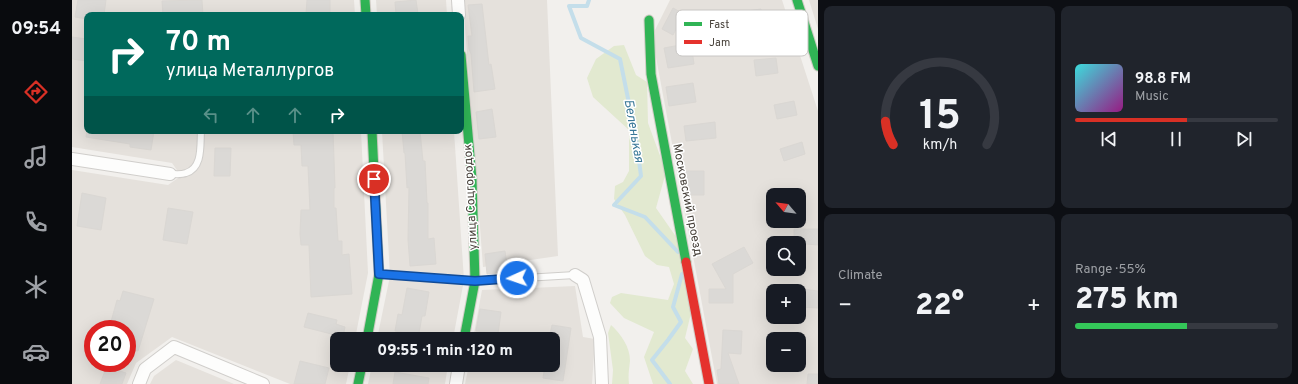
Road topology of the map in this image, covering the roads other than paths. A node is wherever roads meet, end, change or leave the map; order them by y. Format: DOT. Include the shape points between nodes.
graph roads {
  1 [pos="365,0"];
  2 [pos="458,0"];
  3 [pos="797,0"];
  4 [pos="800,10"];
  5 [pos="366,12"];
  6 [pos="458,12"];
  7 [pos="649,20"];
  8 [pos="808,35"];
  9 [pos="818,66"];
  10 [pos="464,89"];
  11 [pos="201,134"];
  12 [pos="372,134"];
  13 [pos="72,159"];
  14 [pos="170,174"];
  15 [pos="379,274"];
  16 [pos="575,275"];
  17 [pos="475,281"];
  18 [pos="368,332"];
  19 [pos="465,332"];
  20 [pos="361,372"];
  21 [pos="459,372"];
  22 [pos="139,384"];
  23 [pos="263,384"];
  24 [pos="358,384"];
  25 [pos="456,384"];
  26 [pos="602,384"];
  27 [pos="709,384"];
  1 -- 5 [label="street"];
  2 -- 6 [label="street"];
  3 -- 4 [label="street"];
  7 -- 27 [label="street, Московский проезд" via="651,74"];
  8 -- 9 [label="street"];
  10 -- 17 [label="street, улица Соцгородок" via="472,179"];
  11 -- 14 [label="lane" via="199,160 193,170 185,174"];
  12 -- 15 [label="street"];
  13 -- 14 [label="street"];
  15 -- 17 [label="lane"];
  15 -- 18 [label="street"];
  16 -- 17 [label="lane"];
  16 -- 26 [label="street" via="582,280 600,337"];
  17 -- 19 [label="street, улица Соцгородок"];
  20 -- 24 [label="street"];
  21 -- 25 [label="street"];
  22 -- 23 [label="street" via="145,369 174,348"];
}
